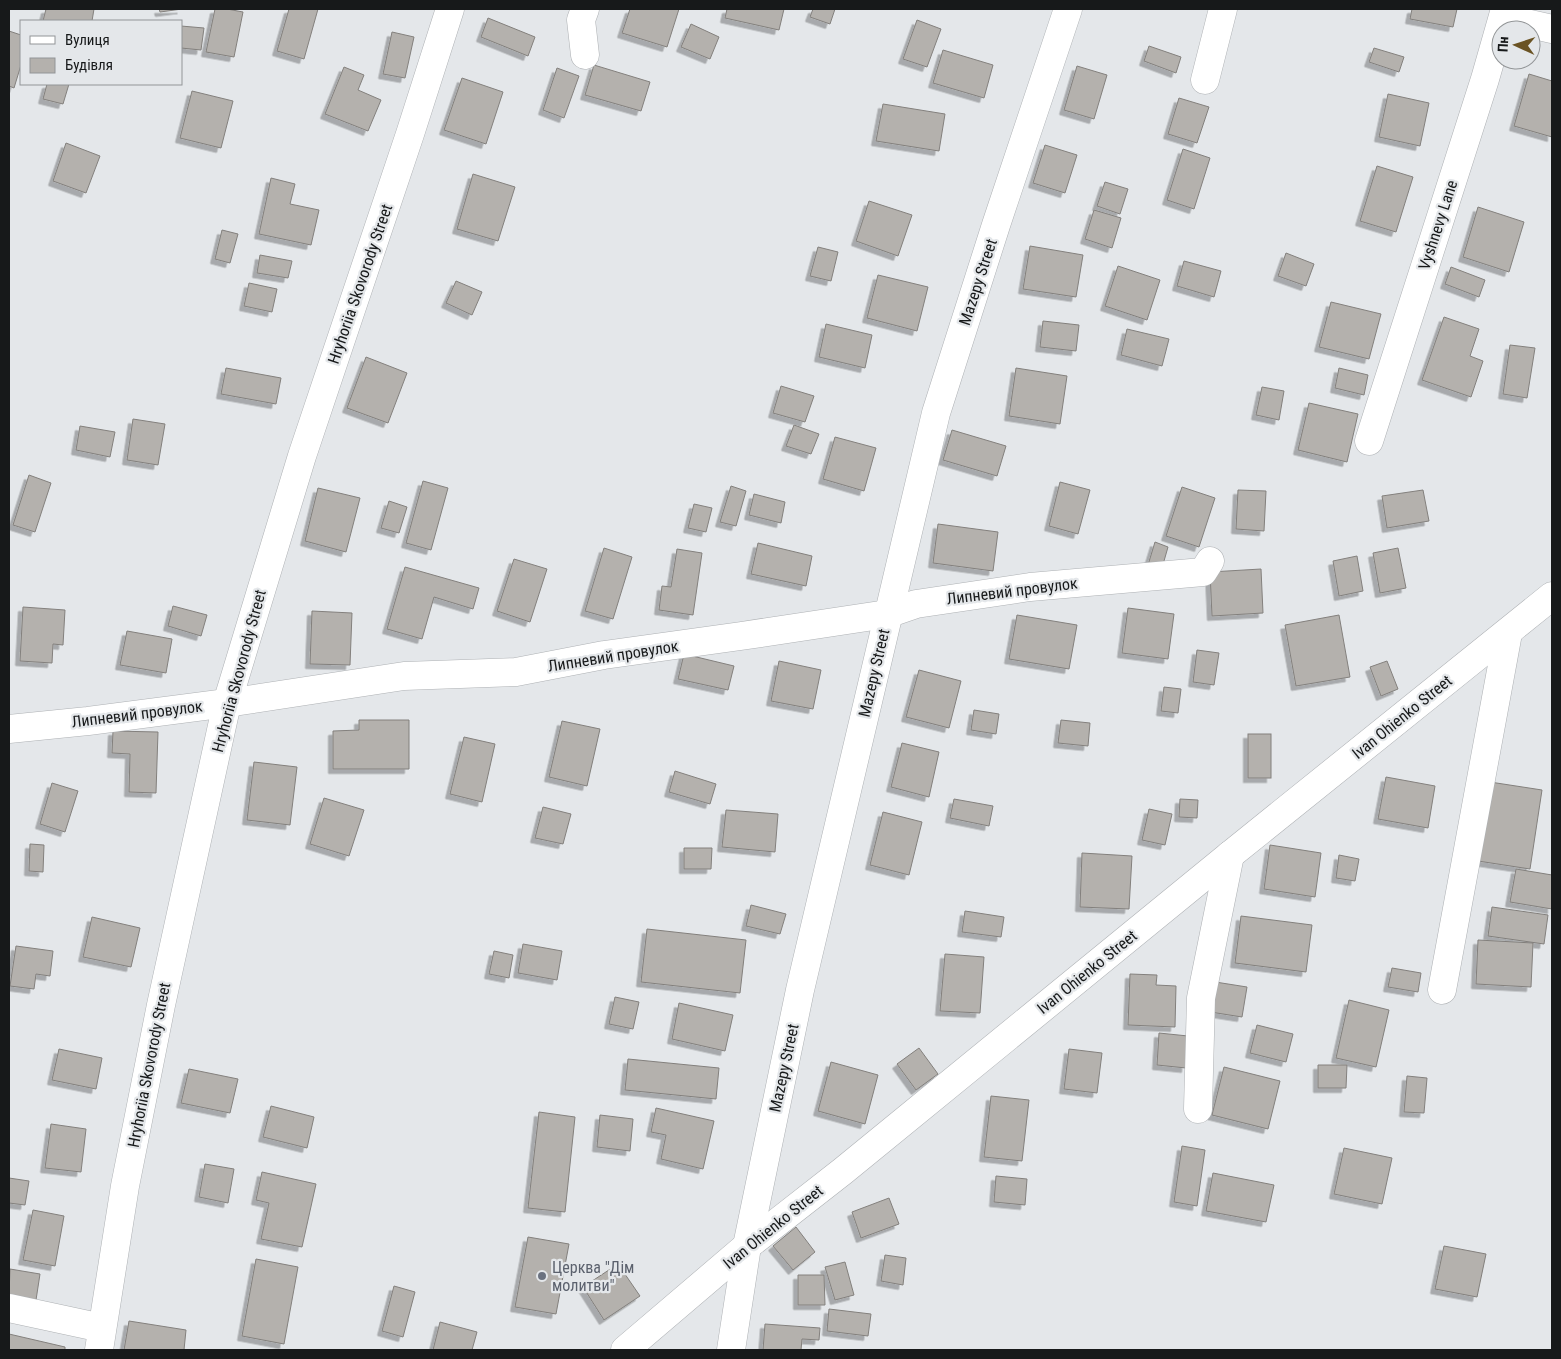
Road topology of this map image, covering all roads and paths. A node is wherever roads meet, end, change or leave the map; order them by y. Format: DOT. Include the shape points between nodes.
graph roads {
  1 [pos="450,9"];
  2 [pos="585,9"];
  3 [pos="1068,9"];
  4 [pos="1223,9"];
  5 [pos="1504,13"];
  6 [pos="1552,29"];
  7 [pos="585,55"];
  8 [pos="1205,80"];
  9 [pos="1369,441"];
  10 [pos="1210,561"];
  11 [pos="1552,596"];
  12 [pos="887,614"];
  13 [pos="1508,633"];
  14 [pos="228,702"];
  15 [pos="9,728"];
  16 [pos="1230,855"];
  17 [pos="1442,990"];
  18 [pos="1198,1109"];
  19 [pos="747,1246"];
  20 [pos="9,1308"];
  21 [pos="101,1339"];
  22 [pos="625,1350"];
  23 [pos="731,1350"];
  1 -- 14 [label="street, Hryhoriia Skovorody Street" via="302,456"];
  2 -- 7 [label="street" via="581,20"];
  3 -- 12 [label="street, Mazepy Street" via="936,413"];
  4 -- 8 [label="street"];
  5 -- 6 [label="street"];
  5 -- 9 [label="street, Vyshnevy Lane"];
  10 -- 12 [label="street, Липневий провулок" via="1203,572 1030,587 916,604"];
  11 -- 13 [label="street, Ivan Ohienko Street"];
  12 -- 14 [label="street, Липневий провулок" via="604,655 516,672 404,676"];
  12 -- 19 [label="street, Mazepy Street" via="800,990"];
  13 -- 16 [label="street, Ivan Ohienko Street"];
  13 -- 17 [label="street"];
  14 -- 15 [label="street, Липневий провулок"];
  14 -- 21 [label="street, Hryhoriia Skovorody Street" via="125,1186"];
  16 -- 18 [label="street" via="1201,998"];
  16 -- 19 [label="street, Ivan Ohienko Street"];
  19 -- 22 [label="street, Ivan Ohienko Street"];
  19 -- 23 [label="street, Mazepy Street"];
  20 -- 21 [label="street"];
}
